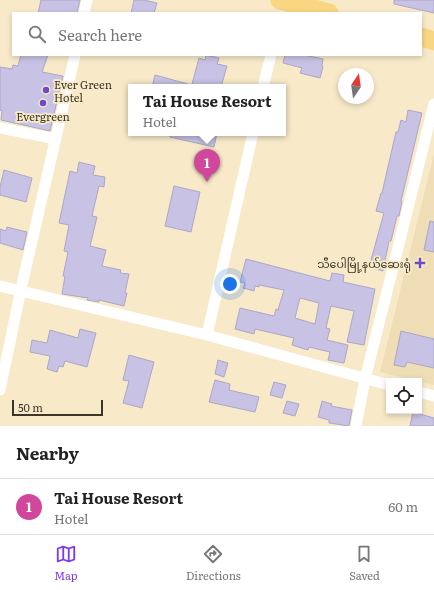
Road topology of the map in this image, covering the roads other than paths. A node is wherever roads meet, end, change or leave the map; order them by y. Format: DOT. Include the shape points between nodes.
graph roads {
  1 [pos="87,0"];
  2 [pos="282,3"];
  3 [pos="84,12"];
  4 [pos="324,12"];
  5 [pos="422,37"];
  6 [pos="434,41"];
  7 [pos="75,56"];
  8 [pos="271,56"];
  9 [pos="264,84"];
  10 [pos="434,104"];
  11 [pos="0,128"];
  12 [pos="252,136"];
  13 [pos="56,139"];
  14 [pos="0,286"];
  15 [pos="21,290"];
  16 [pos="207,334"];
  17 [pos="365,379"];
  18 [pos="386,384"];
  19 [pos="0,390"];
  20 [pos="422,393"];
  21 [pos="434,396"];
  22 [pos="356,426"];
  1 -- 3 [label="street"];
  2 -- 4 [label="highway"];
  5 -- 6 [label="highway"];
  7 -- 13 [label="street"];
  8 -- 9 [label="street"];
  10 -- 17 [label="street"];
  11 -- 13 [label="street"];
  12 -- 16 [label="street"];
  13 -- 15 [label="street"];
  14 -- 15 [label="street"];
  15 -- 16 [label="street"];
  15 -- 19 [label="street"];
  16 -- 17 [label="street"];
  17 -- 18 [label="street"];
  17 -- 22 [label="street"];
  20 -- 21 [label="street"];
}
